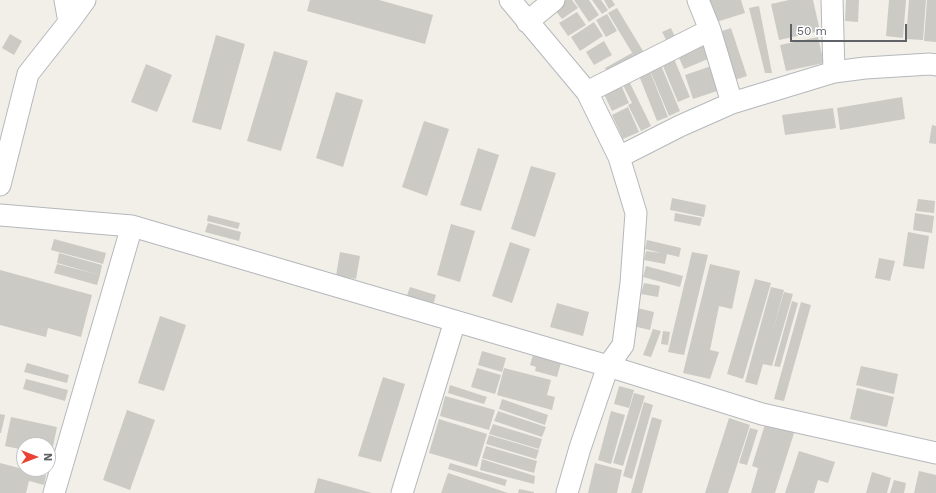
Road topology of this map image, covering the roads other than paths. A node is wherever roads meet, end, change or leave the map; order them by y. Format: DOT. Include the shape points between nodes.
graph roads {
  1 [pos="65,0"];
  2 [pos="85,0"];
  3 [pos="510,0"];
  4 [pos="554,0"];
  5 [pos="698,0"];
  6 [pos="832,0"];
  7 [pos="69,22"];
  8 [pos="527,22"];
  9 [pos="710,30"];
  10 [pos="936,66"];
  11 [pos="834,72"];
  12 [pos="587,92"];
  13 [pos="732,103"];
  14 [pos="619,157"];
  15 [pos="0,185"];
  16 [pos="0,215"];
  17 [pos="132,226"];
  18 [pos="455,322"];
  19 [pos="608,366"];
  20 [pos="936,453"];
  21 [pos="54,493"];
  22 [pos="402,493"];
  23 [pos="567,493"];
  1 -- 7 [label="street"];
  2 -- 7 [label="street"];
  3 -- 8 [label="street"];
  4 -- 8 [label="street"];
  5 -- 9 [label="street"];
  6 -- 11 [label="street"];
  7 -- 15 [label="street" via="28,74"];
  8 -- 12 [label="street"];
  9 -- 12 [label="street"];
  9 -- 13 [label="street"];
  10 -- 11 [label="street" via="923,64"];
  11 -- 13 [label="street"];
  12 -- 14 [label="street"];
  13 -- 14 [label="street"];
  14 -- 19 [label="street" via="636,213 623,344"];
  16 -- 17 [label="street"];
  17 -- 18 [label="street"];
  17 -- 21 [label="street"];
  18 -- 19 [label="street"];
  18 -- 22 [label="street"];
  19 -- 20 [label="street" via="762,414"];
  19 -- 23 [label="street"];
}
